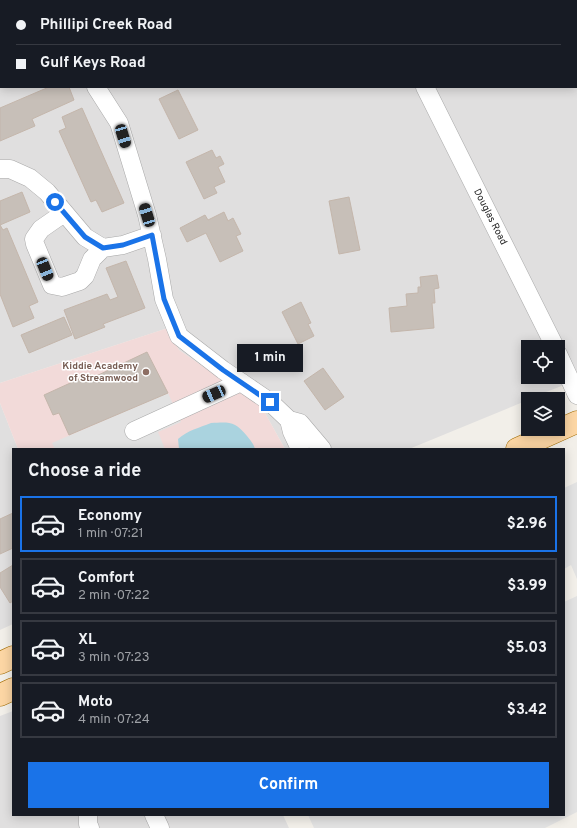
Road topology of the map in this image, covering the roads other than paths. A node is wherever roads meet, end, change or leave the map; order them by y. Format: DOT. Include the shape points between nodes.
graph roads {
  1 [pos="97,88"];
  2 [pos="426,88"];
  3 [pos="0,169"];
  4 [pos="64,212"];
  5 [pos="152,235"];
  6 [pos="103,248"];
  7 [pos="552,340"];
  8 [pos="565,369"];
  9 [pos="241,382"];
  10 [pos="577,395"];
  11 [pos="289,420"];
  12 [pos="577,422"];
  13 [pos="134,431"];
  14 [pos="300,448"];
  15 [pos="321,448"];
  16 [pos="519,448"];
  17 [pos="12,657"];
  18 [pos="0,663"];
  19 [pos="12,689"];
  20 [pos="0,695"];
  21 [pos="88,816"];
  22 [pos="154,816"];
  23 [pos="90,828"];
  24 [pos="160,828"];
  1 -- 5 [label="street" via="119,123"];
  2 -- 7 [label="street, Douglas Road"];
  3 -- 4 [label="street" via="10,169 30,178 47,192"];
  4 -- 6 [label="street" via="85,237"];
  4 -- 6 [label="street" via="41,229 34,239 52,285 62,286 80,281 92,259"];
  5 -- 6 [label="street" via="123,245"];
  5 -- 9 [label="street" via="164,299 179,336"];
  8 -- 10 [label="street"];
  9 -- 11 [label="street" via="270,402"];
  9 -- 13 [label="street"];
  11 -- 14 [label="street"];
  11 -- 15 [label="street" via="300,423"];
  12 -- 16 [label="main road"];
  17 -- 18 [label="main road"];
  19 -- 20 [label="main road"];
  21 -- 23 [label="street"];
  22 -- 24 [label="street"];
}
